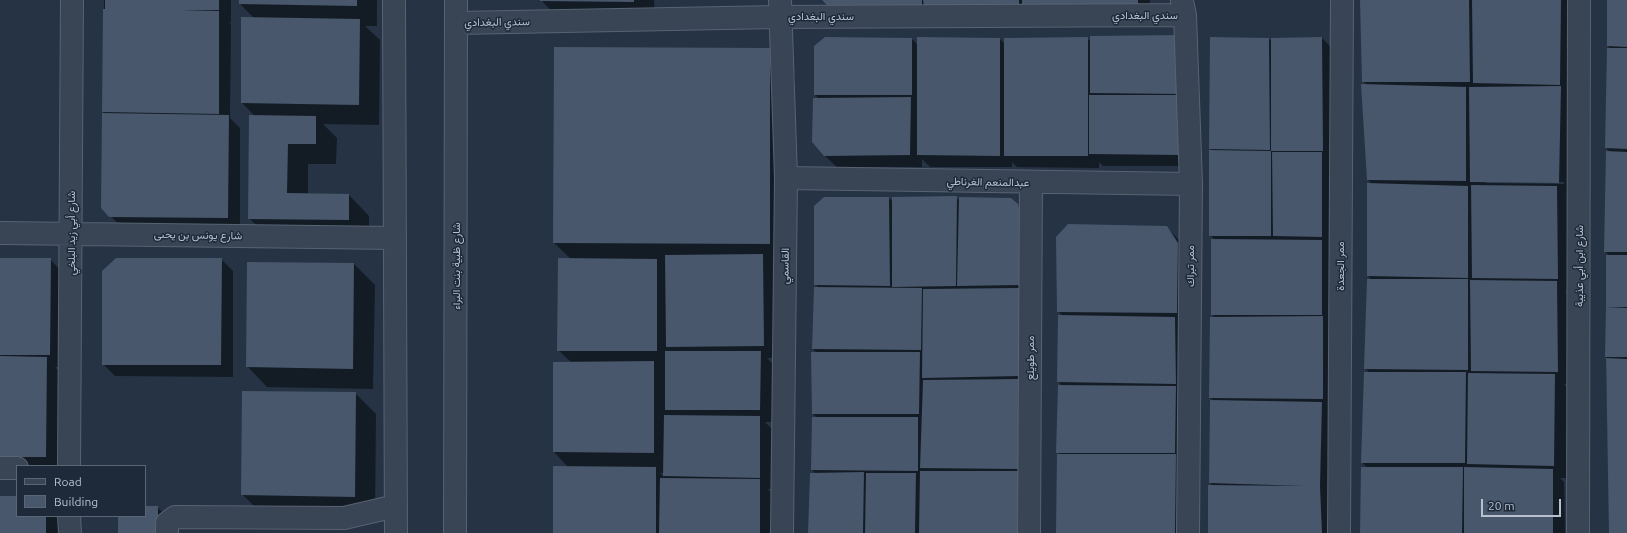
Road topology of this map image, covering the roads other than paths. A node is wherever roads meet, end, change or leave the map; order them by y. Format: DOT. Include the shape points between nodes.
graph roads {
  1 [pos="72,0"];
  2 [pos="394,0"];
  3 [pos="456,0"];
  4 [pos="1342,0"];
  5 [pos="1579,0"];
  6 [pos="1184,7"];
  7 [pos="780,8"];
  8 [pos="457,23"];
  9 [pos="786,178"];
  10 [pos="1031,182"];
  11 [pos="1190,184"];
  12 [pos="0,234"];
  13 [pos="72,234"];
  14 [pos="395,238"];
  15 [pos="69,465"];
  16 [pos="0,468"];
  17 [pos="16,468"];
  18 [pos="396,506"];
  19 [pos="69,517"];
  20 [pos="344,526"];
  21 [pos="70,533"];
  22 [pos="167,533"];
  23 [pos="396,533"];
  24 [pos="454,533"];
  25 [pos="782,533"];
  26 [pos="1029,533"];
  27 [pos="1188,533"];
  28 [pos="1339,533"];
  29 [pos="1578,533"];
  1 -- 13 [label="street, شارع أبي زيد البلخي"];
  2 -- 14 [label="street"];
  3 -- 8 [label="street, شارع ظبية بنت البراء"];
  4 -- 28 [label="street, ممر الجعدة"];
  5 -- 29 [label="street, شارع ابن أبي عذيبة"];
  6 -- 7 [label="street, سندي البغدادي"];
  6 -- 11 [label="street, ممر تبراك"];
  7 -- 8 [label="street, سندي البغدادي"];
  7 -- 9 [label="street, القاسمي"];
  8 -- 24 [label="street, شارع ظبية بنت البراء"];
  9 -- 10 [label="street, عبدالمنعم الغرناطي"];
  9 -- 25 [label="street, القاسمي"];
  10 -- 11 [label="street, عبدالمنعم الغرناطي"];
  10 -- 26 [label="street, ممر طويلع"];
  11 -- 27 [label="street, ممر تبراك"];
  12 -- 13 [label="street, شارع يونس بن يحىى"];
  13 -- 14 [label="street, شارع يونس بن يحىى"];
  13 -- 15 [label="street, شارع أبي زيد البلخي"];
  14 -- 18 [label="street"];
  16 -- 17 [label="street"];
  18 -- 20 [label="street"];
  18 -- 23 [label="street"];
  19 -- 21 [label="street"];
  20 -- 22 [label="street" via="174,517 167,523"];
}
